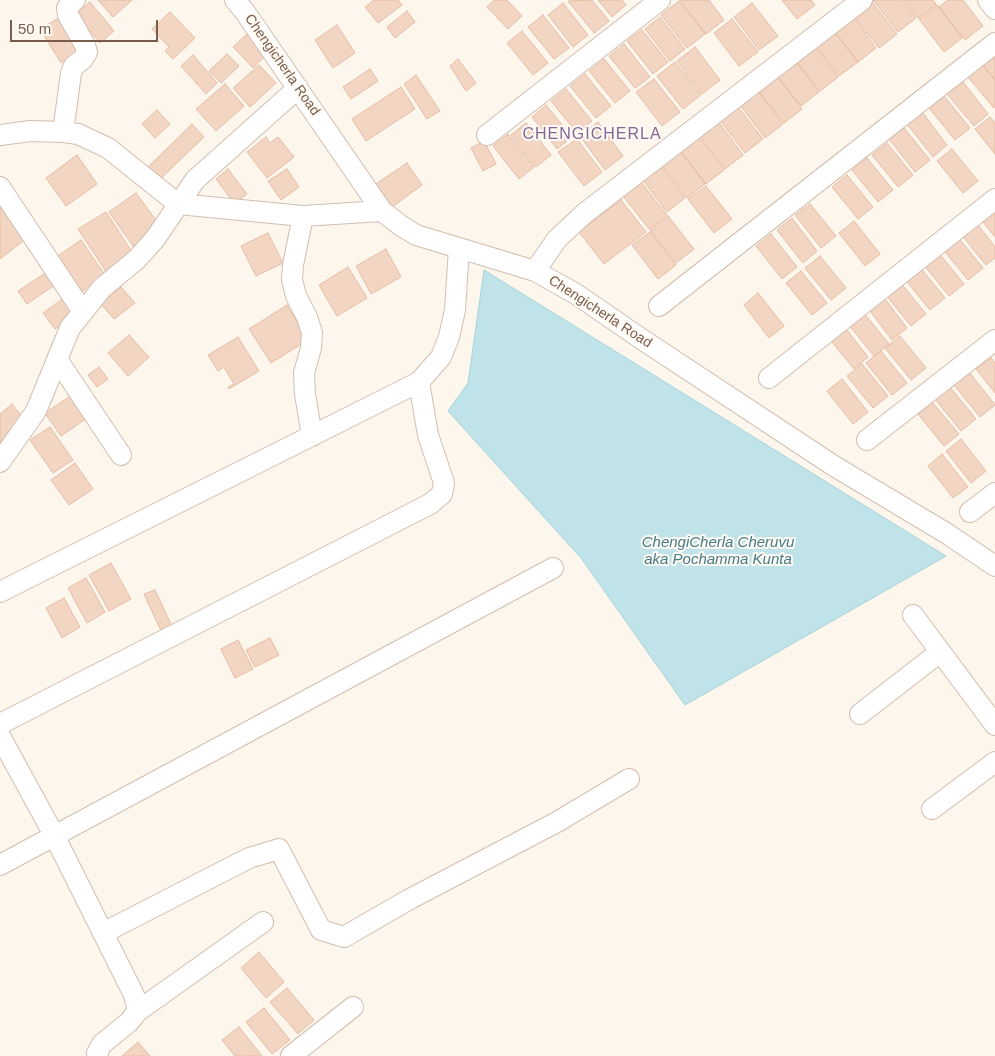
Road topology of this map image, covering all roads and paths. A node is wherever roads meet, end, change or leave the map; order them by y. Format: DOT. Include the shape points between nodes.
graph roads {
  1 [pos="74,0"];
  2 [pos="235,0"];
  3 [pos="660,0"];
  4 [pos="862,0"];
  5 [pos="988,0"];
  6 [pos="995,9"];
  7 [pos="995,43"];
  8 [pos="298,88"];
  9 [pos="63,132"];
  10 [pos="0,135"];
  11 [pos="487,135"];
  12 [pos="0,187"];
  13 [pos="995,199"];
  14 [pos="178,204"];
  15 [pos="382,211"];
  16 [pos="303,216"];
  17 [pos="459,248"];
  18 [pos="534,271"];
  19 [pos="659,306"];
  20 [pos="83,312"];
  21 [pos="995,340"];
  22 [pos="57,359"];
  23 [pos="769,378"];
  24 [pos="419,382"];
  25 [pos="312,436"];
  26 [pos="867,440"];
  27 [pos="121,455"];
  28 [pos="0,462"];
  29 [pos="995,493"];
  30 [pos="970,512"];
  31 [pos="995,566"];
  32 [pos="553,568"];
  33 [pos="0,592"];
  34 [pos="912,615"];
  35 [pos="940,652"];
  36 [pos="860,714"];
  37 [pos="0,724"];
  38 [pos="995,725"];
  39 [pos="0,736"];
  40 [pos="995,762"];
  41 [pos="629,779"];
  42 [pos="932,809"];
  43 [pos="54,835"];
  44 [pos="0,865"];
  45 [pos="263,922"];
  46 [pos="103,933"];
  47 [pos="353,1007"];
  48 [pos="138,1011"];
  49 [pos="98,1056"];
  50 [pos="291,1056"];
  1 -- 9 [label="street" via="67,8 68,15 87,52 71,73"];
  2 -- 8 [label="street, Chengicherla Road"];
  3 -- 11 [label="street"];
  4 -- 18 [label="street" via="585,213 557,239"];
  5 -- 6 [label="street"];
  7 -- 19 [label="street"];
  8 -- 14 [label="street" via="195,180"];
  8 -- 15 [label="street, Chengicherla Road"];
  9 -- 10 [label="street" via="30,131"];
  9 -- 14 [label="street" via="78,134 108,148"];
  12 -- 20 [label="street"];
  13 -- 23 [label="street"];
  14 -- 16 [label="street"];
  14 -- 20 [label="street" via="155,239 136,260 102,288"];
  15 -- 16 [label="street"];
  15 -- 17 [label="street, Chengicherla Road" via="416,235"];
  16 -- 25 [label="street" via="292,280 312,333 304,373"];
  17 -- 18 [label="street, Chengicherla Road"];
  17 -- 24 [label="street" via="455,310 449,338 441,357"];
  18 -- 31 [label="street, Chengicherla Road" via="576,294 834,466 946,532"];
  20 -- 22 [label="street" via="70,328"];
  21 -- 26 [label="street"];
  22 -- 27 [label="street"];
  22 -- 28 [label="street" via="36,411"];
  24 -- 25 [label="street"];
  24 -- 37 [label="street" via="428,435 444,483 442,494 430,504"];
  25 -- 33 [label="street"];
  29 -- 30 [label="street"];
  32 -- 43 [label="street"];
  34 -- 35 [label="street"];
  35 -- 36 [label="street"];
  35 -- 38 [label="street"];
  39 -- 43 [label="street"];
  40 -- 42 [label="street"];
  41 -- 46 [label="street" via="344,937 321,930 279,849 249,858"];
  43 -- 44 [label="street"];
  43 -- 46 [label="street"];
  45 -- 48 [label="street"];
  46 -- 48 [label="street" via="134,994"];
  47 -- 50 [label="street"];
  48 -- 49 [label="street" via="102,1044"];
}
